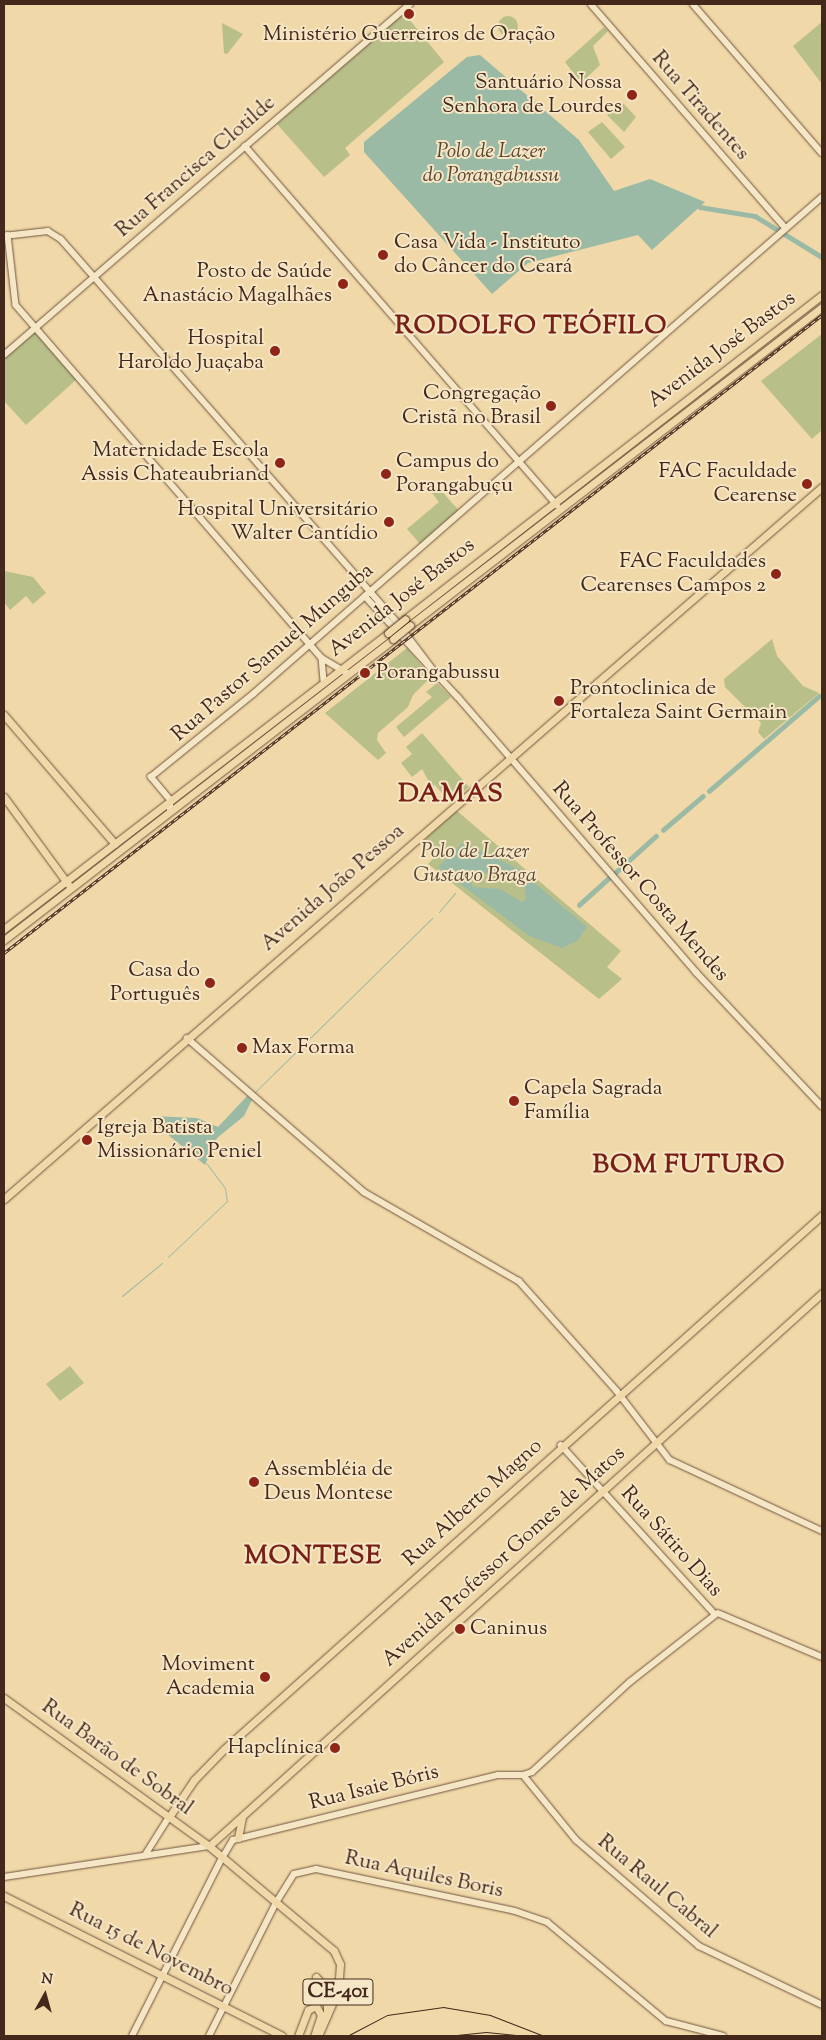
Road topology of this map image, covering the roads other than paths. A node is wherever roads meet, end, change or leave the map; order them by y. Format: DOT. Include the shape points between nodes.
graph roads {
  1 [pos="410,4"];
  2 [pos="592,4"];
  3 [pos="693,4"];
  4 [pos="246,146"];
  5 [pos="822,154"];
  6 [pos="822,197"];
  7 [pos="783,230"];
  8 [pos="6,236"];
  9 [pos="94,276"];
  10 [pos="11,285"];
  11 [pos="4,286"];
  12 [pos="822,295"];
  13 [pos="822,307"];
  14 [pos="36,326"];
  15 [pos="4,355"];
  16 [pos="520,461"];
  17 [pos="822,487"];
  18 [pos="554,501"];
  19 [pos="561,510"];
  20 [pos="367,595"];
  21 [pos="408,622"];
  22 [pos="390,636"];
  23 [pos="310,644"];
  24 [pos="322,658"];
  25 [pos="340,669"];
  26 [pos="349,674"];
  27 [pos="324,680"];
  28 [pos="4,715"];
  29 [pos="510,757"];
  30 [pos="4,797"];
  31 [pos="170,800"];
  32 [pos="170,812"];
  33 [pos="115,844"];
  34 [pos="66,882"];
  35 [pos="71,888"];
  36 [pos="4,929"];
  37 [pos="4,940"];
  38 [pos="187,1038"];
  39 [pos="822,1106"];
  40 [pos="4,1199"];
  41 [pos="822,1215"];
  42 [pos="822,1292"];
  43 [pos="620,1394"];
  44 [pos="654,1444"];
  45 [pos="561,1446"];
  46 [pos="603,1491"];
  47 [pos="822,1531"];
  48 [pos="716,1614"];
  49 [pos="822,1657"];
  50 [pos="4,1698"];
  51 [pos="523,1775"];
  52 [pos="169,1817"];
  53 [pos="242,1818"];
  54 [pos="236,1839"];
  55 [pos="210,1846"];
  56 [pos="145,1855"];
  57 [pos="222,1858"];
  58 [pos="4,1876"];
  59 [pos="4,1896"];
  60 [pos="277,1901"];
  61 [pos="162,1976"];
  62 [pos="316,1977"];
  63 [pos="822,2005"];
  64 [pos="224,2007"];
  65 [pos="323,2028"];
  66 [pos="132,2036"];
  67 [pos="209,2036"];
  68 [pos="282,2036"];
  69 [pos="298,2036"];
  70 [pos="314,2036"];
  71 [pos="318,2036"];
  72 [pos="724,2036"];
  1 -- 4 [label="street, Rua Francisca Clotilde"];
  2 -- 7 [label="street, Rua Tiradentes"];
  3 -- 5 [label="street"];
  4 -- 9 [label="street, Rua Francisca Clotilde"];
  4 -- 16 [label="street"];
  6 -- 7 [label="street, Rua Pastor Samuel Munguba"];
  7 -- 16 [label="street, Rua Pastor Samuel Munguba" via="637,362"];
  8 -- 9 [label="street, Rua Professor Costa Mendes" via="48,231 65,244"];
  8 -- 10 [label="street"];
  9 -- 14 [label="street, Rua Francisca Clotilde"];
  9 -- 20 [label="street, Rua Professor Costa Mendes"];
  10 -- 11 [label="street"];
  10 -- 14 [label="street" via="16,305"];
  12 -- 18 [label="main road, Avenida José Bastos"];
  13 -- 19 [label="main road, Avenida José Bastos"];
  14 -- 15 [label="street, Rua Francisca Clotilde"];
  14 -- 23 [label="street"];
  16 -- 18 [label="street"];
  16 -- 20 [label="street, Rua Pastor Samuel Munguba"];
  17 -- 29 [label="main road, Avenida João Pessoa"];
  18 -- 19 [label="street"];
  18 -- 21 [label="main road, Avenida José Bastos"];
  19 -- 21 [label="main road, Avenida José Bastos"];
  20 -- 23 [label="street, Rua Pastor Samuel Munguba"];
  20 -- 29 [label="street, Rua Professor Costa Mendes"];
  21 -- 22 [label="main road, Avenida José Bastos, bridge"];
  22 -- 25 [label="main road, Avenida José Bastos"];
  22 -- 26 [label="main road, Avenida José Bastos"];
  23 -- 24 [label="street"];
  23 -- 31 [label="street, Rua Pastor Samuel Munguba" via="151,777"];
  24 -- 25 [label="street"];
  24 -- 27 [label="street"];
  25 -- 26 [label="street"];
  25 -- 27 [label="main road, Avenida José Bastos"];
  26 -- 32 [label="main road, Avenida José Bastos"];
  27 -- 31 [label="main road, Avenida José Bastos"];
  28 -- 33 [label="main road"];
  29 -- 38 [label="main road, Avenida João Pessoa"];
  29 -- 39 [label="street, Rua Professor Costa Mendes" via="696,972"];
  30 -- 34 [label="main road"];
  31 -- 32 [label="street"];
  31 -- 33 [label="main road, Avenida José Bastos"];
  32 -- 35 [label="main road, Avenida José Bastos"];
  33 -- 34 [label="main road, Avenida José Bastos"];
  34 -- 35 [label="main road"];
  34 -- 36 [label="main road, Avenida José Bastos"];
  35 -- 37 [label="main road, Avenida José Bastos"];
  38 -- 40 [label="main road, Avenida João Pessoa"];
  38 -- 43 [label="street" via="364,1192 513,1276"];
  41 -- 43 [label="main road, Rua Alberto Magno"];
  42 -- 44 [label="main road, Avenida Professor Gomes de Matos"];
  43 -- 44 [label="street"];
  43 -- 45 [label="main road, Rua Alberto Magno"];
  44 -- 46 [label="main road, Avenida Professor Gomes de Matos"];
  44 -- 47 [label="street" via="675,1464"];
  45 -- 46 [label="street, Rua Sátiro Dias"];
  45 -- 52 [label="main road, Rua Alberto Magno" via="224,1749 194,1780"];
  46 -- 48 [label="street, Rua Sátiro Dias"];
  46 -- 53 [label="main road, Avenida Professor Gomes de Matos"];
  48 -- 49 [label="street"];
  48 -- 51 [label="street" via="630,1682 532,1772"];
  50 -- 52 [label="main road, Rua Barão de Sobral"];
  51 -- 54 [label="main road, Rua Isaie Bóris" via="498,1775"];
  51 -- 63 [label="main road, Rua Raul Cabral" via="537,1784 576,1840 699,1946"];
  52 -- 55 [label="main road, Rua Barão de Sobral"];
  52 -- 56 [label="main road, Rua Alberto Magno"];
  53 -- 54 [label="main road"];
  53 -- 55 [label="main road, Avenida Professor Gomes de Matos"];
  54 -- 57 [label="main road"];
  55 -- 56 [label="main road"];
  55 -- 57 [label="main road, Rua Barão de Sobral"];
  56 -- 58 [label="main road"];
  57 -- 60 [label="main road, Rua Barão de Sobral"];
  57 -- 61 [label="street"];
  59 -- 61 [label="main road, Rua 15 de Novembro"];
  60 -- 64 [label="street"];
  60 -- 65 [label="main road, Rua Barão de Sobral / CE-401" via="331,1947 341,1974 335,2003"];
  60 -- 72 [label="main road, Rua Aquiles Boris" via="294,1874 316,1869 547,1922 666,2021"];
  61 -- 64 [label="main road, Rua 15 de Novembro"];
  61 -- 66 [label="street"];
  62 -- 65 [label="main road" via="327,1990"];
  64 -- 67 [label="street"];
  64 -- 68 [label="main road, Rua 15 de Novembro"];
  65 -- 71 [label="main road, CE-401"];
  69 -- 70 [label="main road" via="308,2010 316,2006 322,2014"];
}
